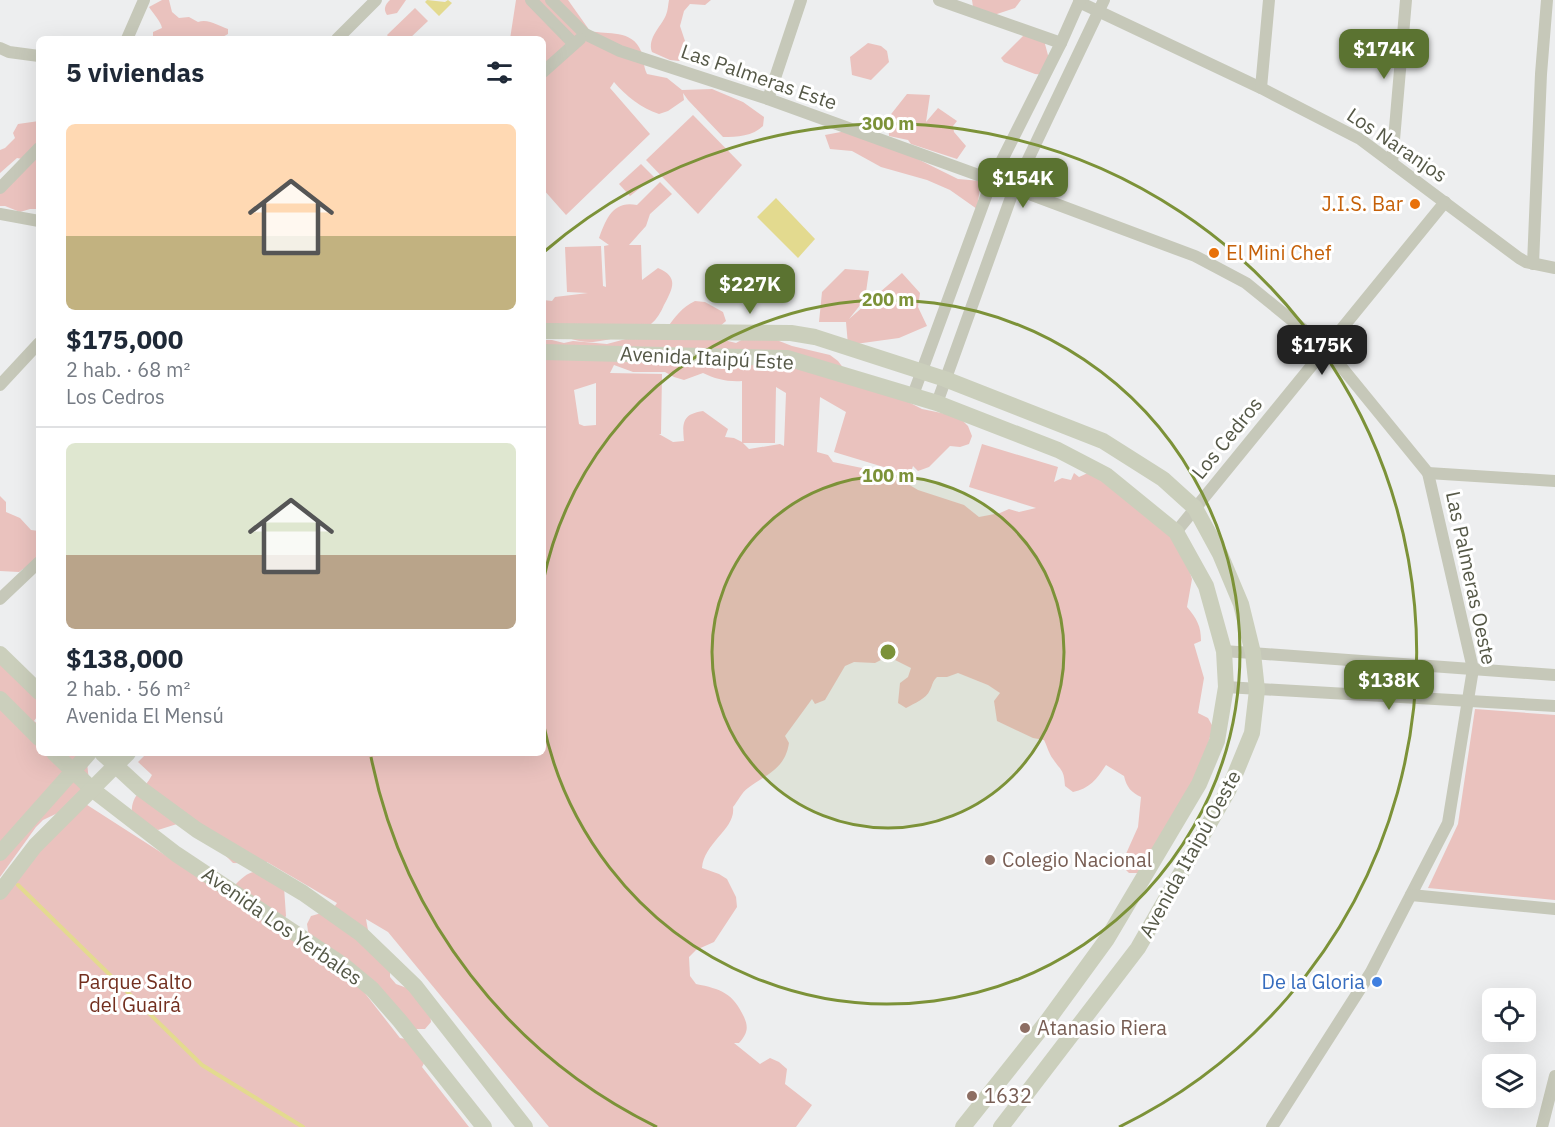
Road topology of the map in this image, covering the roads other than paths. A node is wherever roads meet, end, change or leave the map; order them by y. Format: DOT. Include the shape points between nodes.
graph roads {
  1 [pos="144,0"];
  2 [pos="376,0"];
  3 [pos="531,0"];
  4 [pos="551,0"];
  5 [pos="801,0"];
  6 [pos="939,0"];
  7 [pos="1104,0"];
  8 [pos="1269,0"];
  9 [pos="1406,0"];
  10 [pos="1547,0"];
  11 [pos="1079,1"];
  12 [pos="1098,12"];
  13 [pos="585,34"];
  14 [pos="128,36"];
  15 [pos="340,36"];
  16 [pos="1060,43"];
  17 [pos="574,44"];
  18 [pos="0,48"];
  19 [pos="36,56"];
  20 [pos="546,69"];
  21 [pos="1541,74"];
  22 [pos="1555,76"];
  23 [pos="1261,88"];
  24 [pos="768,99"];
  25 [pos="36,151"];
  26 [pos="1392,163"];
  27 [pos="992,180"];
  28 [pos="0,188"];
  29 [pos="1014,189"];
  30 [pos="1444,202"];
  31 [pos="0,214"];
  32 [pos="36,220"];
  33 [pos="1533,264"];
  34 [pos="1555,268"];
  35 [pos="546,331"];
  36 [pos="791,333"];
  37 [pos="36,346"];
  38 [pos="1326,348"];
  39 [pos="546,352"];
  40 [pos="787,358"];
  41 [pos="921,371"];
  42 [pos="945,379"];
  43 [pos="0,385"];
  44 [pos="913,395"];
  45 [pos="938,403"];
  46 [pos="1428,473"];
  47 [pos="1555,481"];
  48 [pos="1196,508"];
  49 [pos="1176,532"];
  50 [pos="36,565"];
  51 [pos="0,598"];
  52 [pos="1224,651"];
  53 [pos="1253,653"];
  54 [pos="0,654"];
  55 [pos="1473,669"];
  56 [pos="1555,675"];
  57 [pos="1226,687"];
  58 [pos="36,689"];
  59 [pos="1257,690"];
  60 [pos="0,699"];
  61 [pos="1468,700"];
  62 [pos="1555,706"];
  63 [pos="36,735"];
  64 [pos="57,756"];
  65 [pos="87,756"];
  66 [pos="105,756"];
  67 [pos="125,756"];
  68 [pos="115,766"];
  69 [pos="73,771"];
  70 [pos="93,790"];
  71 [pos="0,853"];
  72 [pos="0,892"];
  73 [pos="1411,895"];
  74 [pos="1555,909"];
  75 [pos="1555,1076"];
  76 [pos="484,1127"];
  77 [pos="525,1127"];
  78 [pos="963,1127"];
  79 [pos="1001,1127"];
  80 [pos="1272,1127"];
  81 [pos="1542,1127"];
  1 -- 14 [label="street"];
  2 -- 15 [label="street"];
  3 -- 17 [label="street"];
  4 -- 13 [label="street, Las Palmeras Este"];
  5 -- 24 [label="street"];
  6 -- 16 [label="street"];
  7 -- 12 [label="street"];
  8 -- 23 [label="street"];
  9 -- 26 [label="street"];
  10 -- 21 [label="street"];
  11 -- 12 [label="street, Los Naranjos"];
  11 -- 16 [label="street"];
  12 -- 23 [label="street, Los Naranjos"];
  12 -- 29 [label="street"];
  13 -- 17 [label="street"];
  13 -- 24 [label="street, Las Palmeras Este" via="620,51"];
  16 -- 27 [label="street"];
  17 -- 20 [label="street"];
  18 -- 19 [label="street"];
  21 -- 22 [label="street"];
  21 -- 33 [label="street"];
  23 -- 26 [label="street, Los Naranjos" via="1360,139"];
  24 -- 27 [label="street, Las Palmeras Este"];
  25 -- 28 [label="street"];
  26 -- 30 [label="street, Los Naranjos"];
  27 -- 29 [label="street, Las Palmeras Este"];
  27 -- 41 [label="street"];
  29 -- 38 [label="street, Las Palmeras Este" via="1195,256 1246,283"];
  29 -- 42 [label="street"];
  30 -- 33 [label="street, Los Naranjos" via="1519,258"];
  30 -- 38 [label="street, Los Cedros"];
  31 -- 32 [label="street"];
  33 -- 34 [label="street, Los Naranjos"];
  35 -- 36 [label="street, Avenida Itaipú Este"];
  36 -- 40 [label="street"];
  36 -- 41 [label="street, Avenida Itaipú Este" via="815,336"];
  37 -- 43 [label="street"];
  38 -- 46 [label="street, Las Palmeras Oeste"];
  38 -- 48 [label="street, Los Cedros"];
  39 -- 40 [label="street, Avenida Itaipú Este"];
  40 -- 44 [label="street, Avenida Itaipú Este"];
  41 -- 42 [label="street, Avenida Itaipú Este"];
  41 -- 44 [label="street"];
  42 -- 45 [label="street"];
  42 -- 48 [label="street, Avenida Itaipú Oeste" via="1103,441 1163,480"];
  44 -- 45 [label="street, Avenida Itaipú Este"];
  45 -- 49 [label="street, Avenida Itaipú Oeste" via="1058,450 1106,474"];
  46 -- 47 [label="street"];
  46 -- 55 [label="street, Las Palmeras Oeste"];
  48 -- 49 [label="street, Los Cedros"];
  48 -- 53 [label="street, Avenida Itaipú Oeste" via="1241,604"];
  49 -- 52 [label="street, Avenida Itaipú Oeste" via="1206,586"];
  50 -- 51 [label="street"];
  52 -- 53 [label="street"];
  52 -- 57 [label="street, Avenida Itaipú Oeste"];
  53 -- 55 [label="street"];
  53 -- 59 [label="street, Avenida Itaipú Oeste"];
  54 -- 58 [label="street"];
  55 -- 56 [label="street"];
  55 -- 61 [label="street, Las Palmeras Oeste"];
  57 -- 59 [label="street"];
  57 -- 78 [label="street, Avenida Itaipú Oeste" via="1217,741 1199,784 1107,939"];
  59 -- 61 [label="street"];
  59 -- 79 [label="street, Avenida Itaipú Oeste" via="1252,733 1229,789 1138,948"];
  60 -- 63 [label="street"];
  61 -- 62 [label="street"];
  61 -- 73 [label="street, Las Palmeras Oeste" via="1448,823"];
  64 -- 69 [label="street, Avenida Los Yerbales"];
  65 -- 69 [label="street"];
  66 -- 68 [label="street"];
  67 -- 68 [label="street"];
  68 -- 70 [label="street"];
  68 -- 77 [label="street" via="197,830 303,893 361,934 415,986"];
  69 -- 70 [label="street, Avenida Los Yerbales"];
  69 -- 71 [label="street"];
  70 -- 72 [label="street" via="35,846"];
  70 -- 76 [label="street, Avenida Los Yerbales" via="176,854 343,965 372,989"];
  73 -- 74 [label="street"];
  73 -- 80 [label="street, Las Palmeras Oeste" via="1371,972"];
  75 -- 81 [label="street"];
}
